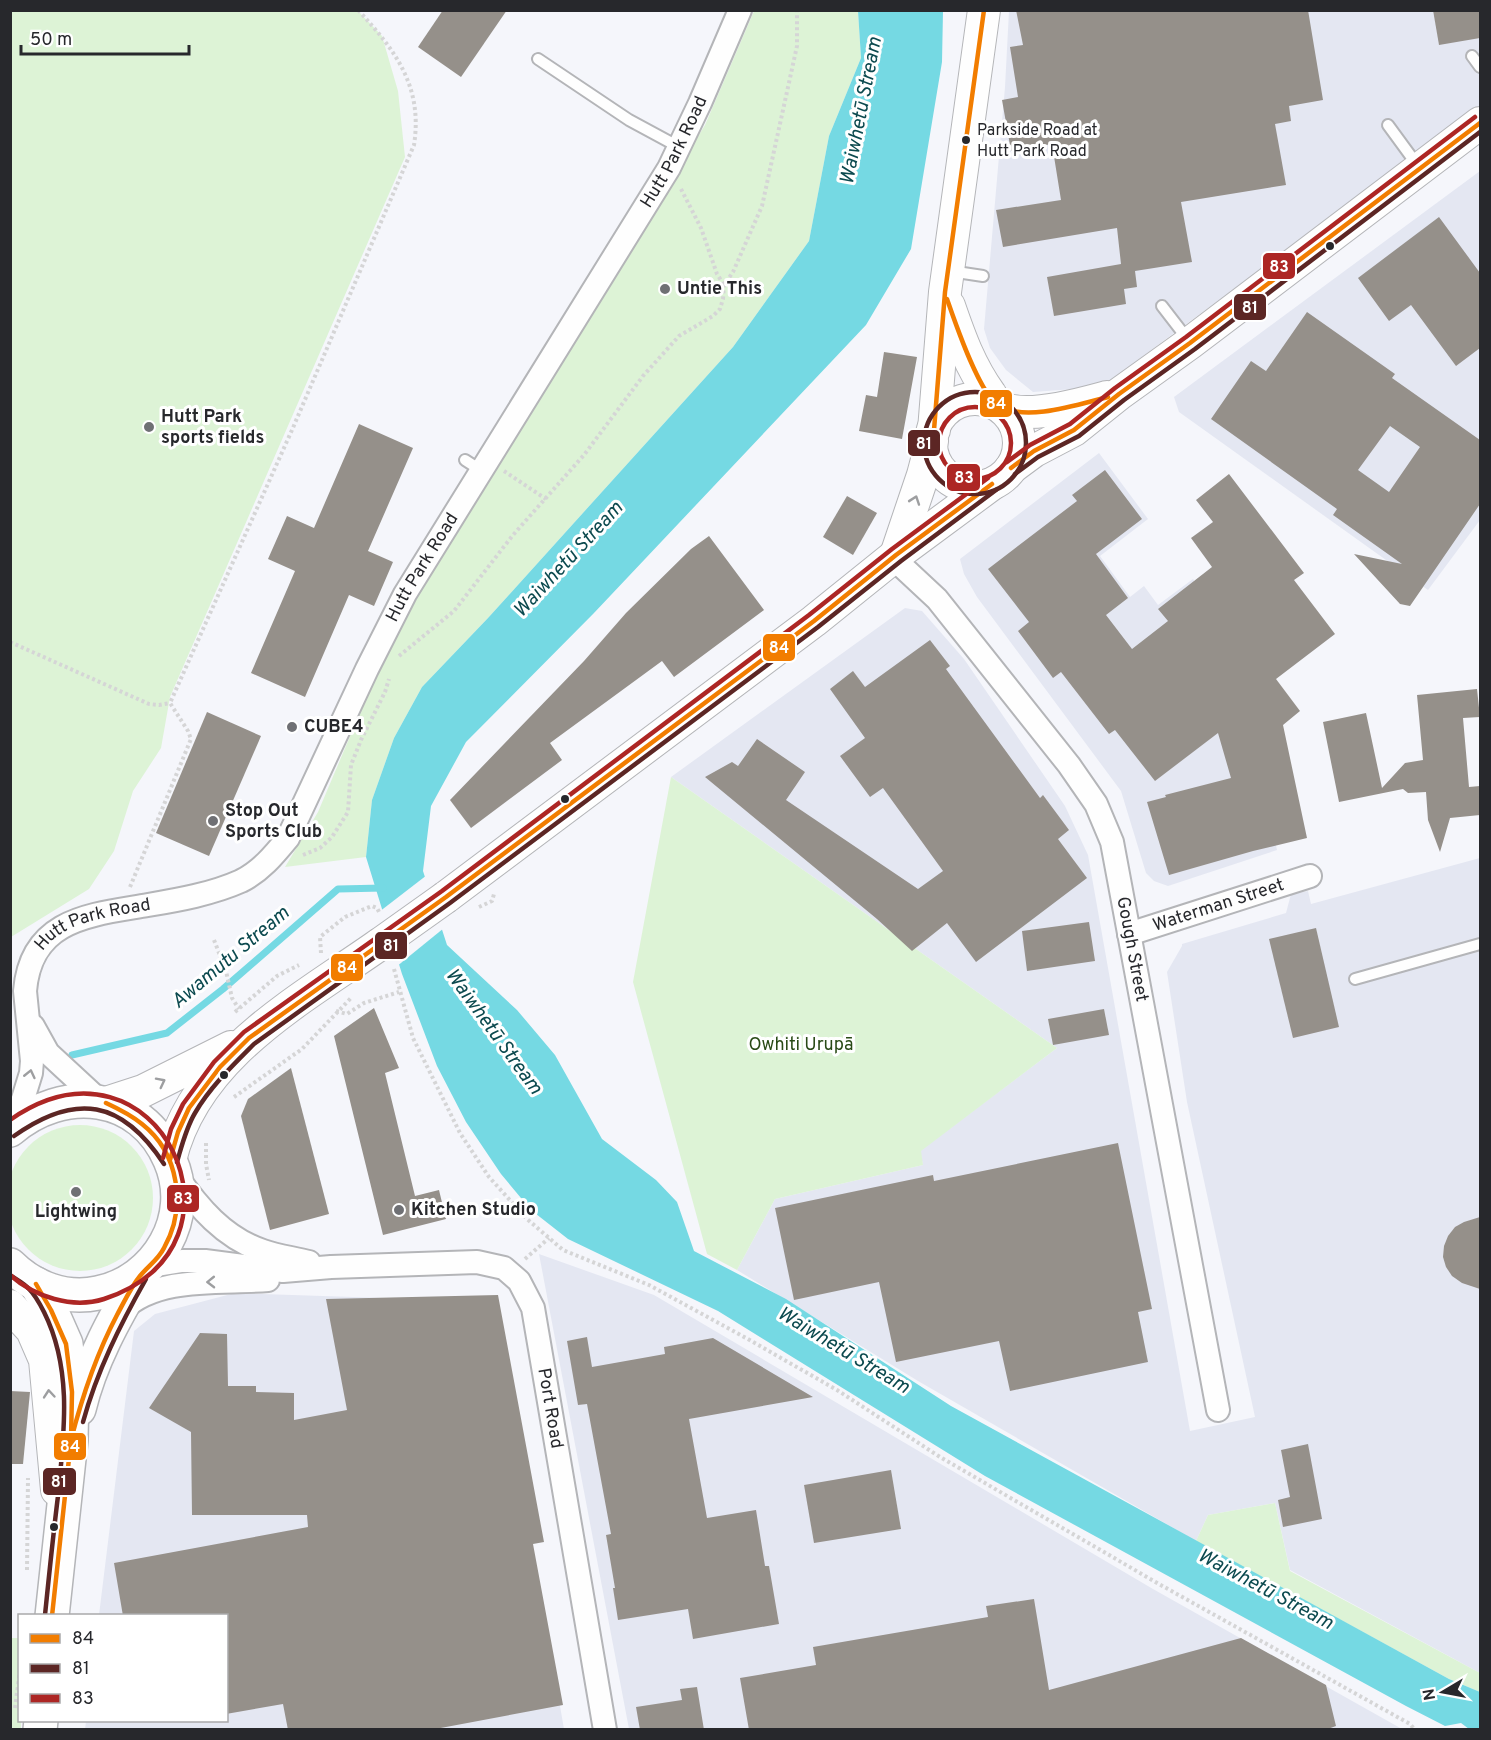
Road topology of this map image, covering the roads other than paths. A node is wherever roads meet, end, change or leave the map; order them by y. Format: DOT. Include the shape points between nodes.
graph roads {
  1 [pos="740,10"];
  2 [pos="984,10"];
  3 [pos="1472,56"];
  4 [pos="538,59"];
  5 [pos="1480,67"];
  6 [pos="1480,123"];
  7 [pos="1388,125"];
  8 [pos="679,147"];
  9 [pos="1420,168"];
  10 [pos="983,276"];
  11 [pos="946,281"];
  12 [pos="1162,306"];
  13 [pos="1190,343"];
  14 [pos="1119,394"];
  15 [pos="997,405"];
  16 [pos="933,436"];
  17 [pos="1002,476"];
  18 [pos="895,557"];
  19 [pos="1310,876"];
  20 [pos="1129,934"];
  21 [pos="1480,944"];
  22 [pos="1355,979"];
  23 [pos="20,995"];
  24 [pos="244,1024"];
  25 [pos="104,1103"];
  26 [pos="10,1130"];
  27 [pos="173,1166"];
  28 [pos="331,1267"];
  29 [pos="145,1270"];
  30 [pos="18,1281"];
  31 [pos="117,1314"];
  32 [pos="1218,1410"];
  33 [pos="71,1440"];
  34 [pos="61,1536"];
  35 [pos="52,1614"];
  36 [pos="605,1730"];
  1 -- 8 [label="street, Hutt Park Road"];
  2 -- 11 [label="main road"];
  3 -- 5 [label="lane"];
  4 -- 8 [label="lane" via="629,120"];
  6 -- 9 [label="main road"];
  7 -- 9 [label="lane"];
  8 -- 23 [label="street, Hutt Park Road" via="479,464 405,594 288,838 250,876 220,889 83,917 56,931 34,958"];
  9 -- 13 [label="main road"];
  10 -- 11 [label="lane"];
  11 -- 15 [label="main road" via="964,350"];
  11 -- 16 [label="main road"];
  12 -- 13 [label="lane"];
  13 -- 14 [label="main road"];
  14 -- 15 [label="main road" via="1048,410 1012,410"];
  14 -- 17 [label="main road" via="1074,430 1034,451"];
  15 -- 16 [label="main road" via="977,399 950,407 940,417"];
  15 -- 17 [label="main road" via="1011,417 1019,437 1017,458"];
  16 -- 17 [label="main road" via="937,465 956,482 968,487"];
  18 -- 16 [label="main road, one-way"];
  17 -- 18 [label="main road"];
  18 -- 20 [label="street, Gough Street" via="937,599 1070,765 1096,804 1112,842"];
  18 -- 24 [label="main road, bridge" via="446,897 387,957"];
  19 -- 20 [label="street, Waterman Street"];
  20 -- 32 [label="street, Gough Street"];
  21 -- 22 [label="lane"];
  23 -- 25 [label="street" via="48,1053"];
  26 -- 23 [label="street, Hutt Park Road, one-way" via="31,1073 32,1052"];
  25 -- 24 [label="main road, one-way" via="143,1091"];
  24 -- 27 [label="main road" via="220,1067 189,1108 178,1132"];
  25 -- 26 [label="main road" via="78,1100 49,1106 35,1111"];
  25 -- 27 [label="main road" via="121,1108 145,1124 164,1147"];
  27 -- 28 [label="street" via="201,1208 230,1234 264,1252"];
  27 -- 29 [label="main road" via="177,1206 174,1223 166,1245"];
  28 -- 29 [label="street" via="283,1271 194,1261"];
  28 -- 31 [label="street, one-way" via="279,1279 185,1283 137,1298"];
  28 -- 36 [label="street, Port Road" via="477,1262 504,1268 519,1281 533,1308"];
  29 -- 30 [label="main road" via="124,1285 93,1294 64,1294"];
  29 -- 31 [label="main road"];
  30 -- 33 [label="main road" via="51,1310 66,1344 72,1392"];
  34 -- 30 [label="main road, one-way" via="45,1360"];
  31 -- 33 [label="main road" via="82,1395"];
  33 -- 34 [label="main road"];
  34 -- 35 [label="main road"];
}
